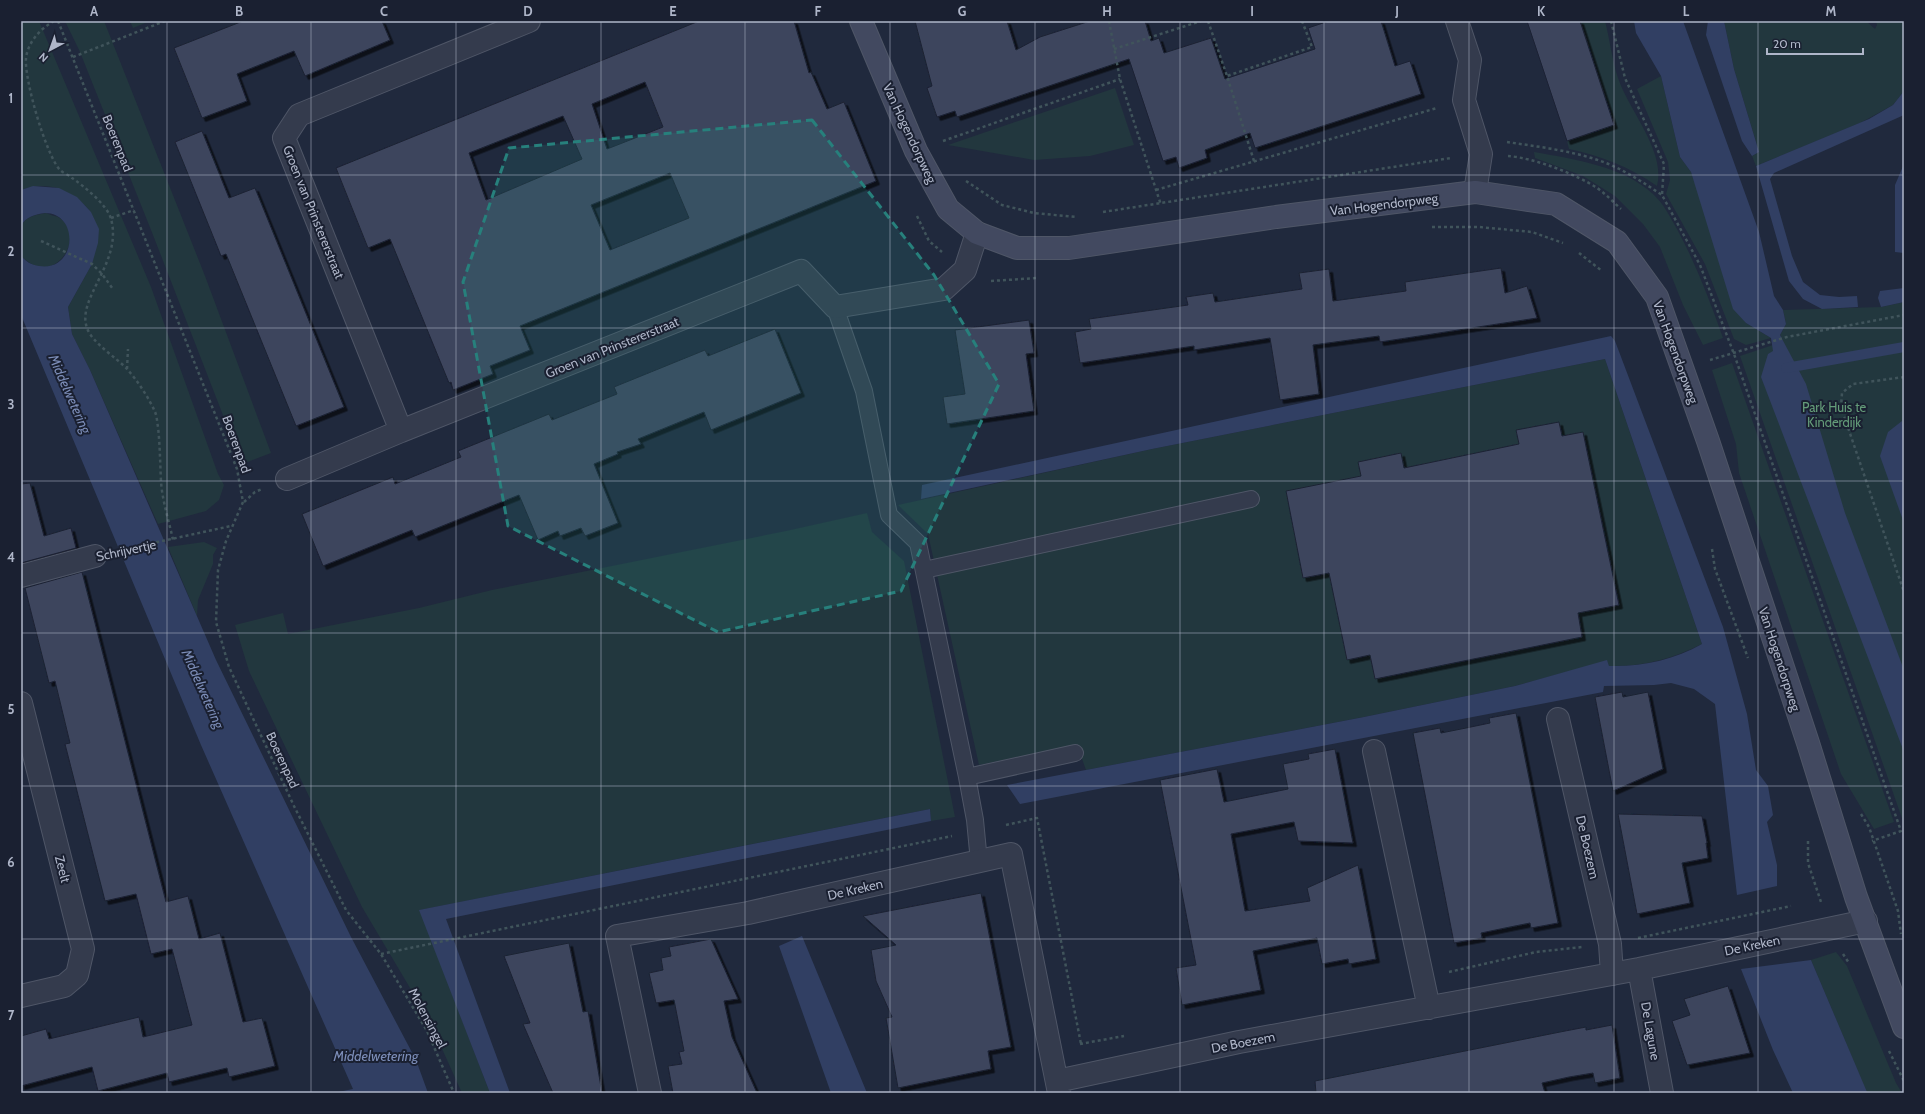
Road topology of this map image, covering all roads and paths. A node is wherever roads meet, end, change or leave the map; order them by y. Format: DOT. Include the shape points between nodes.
graph roads {
  1 [pos="54,21"];
  2 [pos="58,21"];
  3 [pos="165,21"];
  4 [pos="529,21"];
  5 [pos="861,21"];
  6 [pos="1109,21"];
  7 [pos="1201,21"];
  8 [pos="1208,21"];
  9 [pos="1302,21"];
  10 [pos="1457,21"];
  11 [pos="1611,21"];
  12 [pos="1114,49"];
  13 [pos="73,58"];
  14 [pos="1227,76"];
  15 [pos="1120,79"];
  16 [pos="1464,100"];
  17 [pos="1478,146"];
  18 [pos="916,151"];
  19 [pos="1254,161"];
  20 [pos="963,179"];
  21 [pos="1156,190"];
  22 [pos="1475,192"];
  23 [pos="1662,195"];
  24 [pos="1160,204"];
  25 [pos="134,210"];
  26 [pos="915,210"];
  27 [pos="1102,212"];
  28 [pos="1625,213"];
  29 [pos="1081,216"];
  30 [pos="111,218"];
  31 [pos="1427,228"];
  32 [pos="1169,232"];
  33 [pos="977,233"];
  34 [pos="41,241"];
  35 [pos="1569,246"];
  36 [pos="1574,250"];
  37 [pos="965,270"];
  38 [pos="102,274"];
  39 [pos="1605,276"];
  40 [pos="1042,278"];
  41 [pos="113,289"];
  42 [pos="835,307"];
  43 [pos="1904,315"];
  44 [pos="128,349"];
  45 [pos="1734,354"];
  46 [pos="1706,362"];
  47 [pos="127,369"];
  48 [pos="1904,377"];
  49 [pos="401,431"];
  50 [pos="286,479"];
  51 [pos="1251,499"];
  52 [pos="232,526"];
  53 [pos="173,540"];
  54 [pos="1712,546"];
  55 [pos="95,556"];
  56 [pos="924,570"];
  57 [pos="21,576"];
  58 [pos="1904,592"];
  59 [pos="1750,663"];
  60 [pos="21,704"];
  61 [pos="1558,720"];
  62 [pos="1374,751"];
  63 [pos="1075,753"];
  64 [pos="967,777"];
  65 [pos="1861,813"];
  66 [pos="1808,839"];
  67 [pos="1873,840"];
  68 [pos="1842,851"];
  69 [pos="979,862"];
  70 [pos="1808,863"];
  71 [pos="1866,921"];
  72 [pos="1829,929"];
  73 [pos="462,937"];
  74 [pos="1902,940"];
  75 [pos="381,954"];
  76 [pos="1852,968"];
  77 [pos="1639,969"];
  78 [pos="1612,974"];
  79 [pos="21,996"];
  80 [pos="1429,1008"];
  81 [pos="1904,1027"];
  82 [pos="1886,1045"];
  83 [pos="1904,1081"];
  84 [pos="1058,1087"];
  85 [pos="454,1093"];
  86 [pos="650,1093"];
  87 [pos="1662,1093"];
  1 -- 30 [label="path" via="37,34 30,44 26,58 41,128 49,152 60,170 98,200"];
  2 -- 13 [label="path, Boerenpad"];
  3 -- 13 [label="path"];
  4 -- 49 [label="street, Groen van Prinstererstraat" via="299,114 284,138"];
  5 -- 18 [label="street, Van Hogendorpweg"];
  6 -- 12 [label="path"];
  7 -- 12 [label="path"];
  8 -- 14 [label="path"];
  9 -- 14 [label="path" via="1312,47"];
  10 -- 16 [label="street" via="1470,60"];
  11 -- 23 [label="path" via="1626,78 1664,164"];
  12 -- 15 [label="path"];
  13 -- 25 [label="path, Boerenpad"];
  14 -- 19 [label="path"];
  15 -- 18 [label="path"];
  15 -- 21 [label="path"];
  16 -- 17 [label="street"];
  16 -- 19 [label="path"];
  17 -- 22 [label="street"];
  17 -- 23 [label="path" via="1558,150 1606,163 1640,180"];
  17 -- 24 [label="path"];
  17 -- 28 [label="path" via="1556,168 1597,188"];
  18 -- 33 [label="street, Van Hogendorpweg" via="948,209"];
  19 -- 21 [label="path"];
  20 -- 29 [label="path" via="1002,206 1034,213"];
  21 -- 24 [label="path"];
  22 -- 32 [label="street, Van Hogendorpweg"];
  22 -- 68 [label="street, Van Hogendorpweg" via="1556,204 1616,242 1657,297 1708,441"];
  23 -- 45 [label="path" via="1700,265"];
  24 -- 27 [label="path"];
  24 -- 32 [label="path"];
  25 -- 30 [label="path"];
  25 -- 52 [label="path, Boerenpad" via="238,469 243,502"];
  26 -- 37 [label="path" via="929,241"];
  30 -- 38 [label="path" via="114,236 110,256"];
  31 -- 35 [label="path" via="1532,232"];
  32 -- 33 [label="street, Van Hogendorpweg" via="1069,248 1017,248"];
  33 -- 37 [label="street"];
  34 -- 38 [label="path" via="92,264"];
  36 -- 39 [label="path"];
  37 -- 40 [label="path" via="993,282"];
  37 -- 42 [label="street" via="944,289"];
  38 -- 41 [label="path"];
  38 -- 47 [label="path" via="86,307 87,328 101,348"];
  42 -- 49 [label="street, Groen van Prinstererstraat" via="801,271"];
  42 -- 56 [label="lane" via="864,391 889,515 918,543"];
  43 -- 45 [label="path" via="1787,337"];
  44 -- 47 [label="path"];
  45 -- 46 [label="path"];
  45 -- 67 [label="path" via="1901,831"];
  47 -- 53 [label="path" via="156,413 161,453 161,482"];
  48 -- 58 [label="path" via="1853,384 1842,393 1841,407"];
  49 -- 50 [label="street, Groen van Prinstererstraat"];
  51 -- 56 [label="lane"];
  52 -- 53 [label="path, Schrijvertje"];
  52 -- 75 [label="path, Boerenpad" via="218,570 216,622 229,667 346,910"];
  53 -- 55 [label="path, Schrijvertje"];
  54 -- 59 [label="path" via="1715,569"];
  55 -- 57 [label="street, Schrijvertje"];
  56 -- 64 [label="lane"];
  60 -- 79 [label="street, Zeelt" via="83,949 77,975 64,986"];
  61 -- 78 [label="street, De Boezem" via="1610,944"];
  62 -- 80 [label="street"];
  63 -- 64 [label="lane"];
  64 -- 69 [label="lane"];
  65 -- 67 [label="path"];
  66 -- 70 [label="path"];
  67 -- 68 [label="path"];
  67 -- 74 [label="path" via="1898,911"];
  68 -- 70 [label="path"];
  68 -- 71 [label="street, Van Hogendorpweg"];
  69 -- 84 [label="street, De Kreken" via="1011,854"];
  69 -- 86 [label="street, De Kreken" via="748,913 617,936"];
  70 -- 72 [label="path"];
  71 -- 72 [label="street, De Kreken"];
  71 -- 81 [label="street, Van Hogendorpweg"];
  72 -- 76 [label="path"];
  72 -- 77 [label="street, De Kreken"];
  73 -- 75 [label="path"];
  75 -- 85 [label="path, Molensingel" via="427,1031"];
  77 -- 78 [label="street, De Boezem"];
  77 -- 87 [label="street, De Lagune"];
  78 -- 80 [label="street, De Boezem"];
  80 -- 84 [label="street, De Boezem" via="1239,1042"];
  82 -- 83 [label="path"];
}
